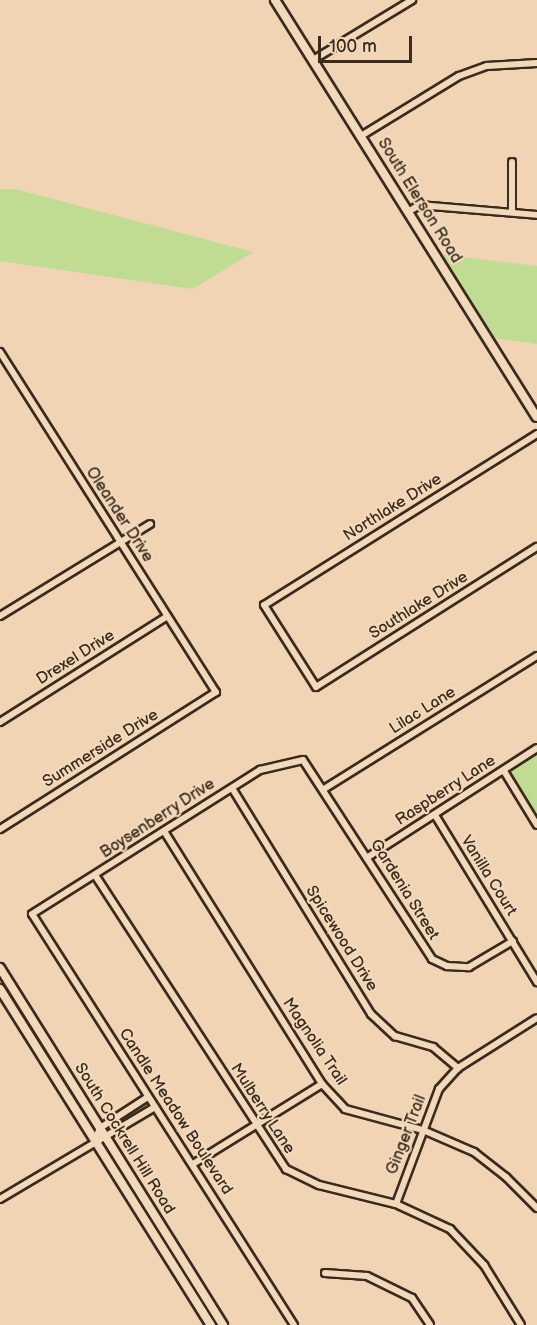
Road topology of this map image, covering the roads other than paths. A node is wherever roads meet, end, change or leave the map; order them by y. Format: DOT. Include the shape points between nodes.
graph roads {
  1 [pos="275,0"];
  2 [pos="412,0"];
  3 [pos="313,60"];
  4 [pos="537,63"];
  5 [pos="361,136"];
  6 [pos="512,162"];
  7 [pos="408,212"];
  8 [pos="512,212"];
  9 [pos="537,215"];
  10 [pos="0,352"];
  11 [pos="537,417"];
  12 [pos="537,434"];
  13 [pos="150,524"];
  14 [pos="121,540"];
  15 [pos="537,547"];
  16 [pos="0,616"];
  17 [pos="166,617"];
  18 [pos="537,656"];
  19 [pos="316,687"];
  20 [pos="216,692"];
  21 [pos="0,722"];
  22 [pos="537,748"];
  23 [pos="303,760"];
  24 [pos="504,771"];
  25 [pos="232,788"];
  26 [pos="324,789"];
  27 [pos="435,815"];
  28 [pos="537,825"];
  29 [pos="0,829"];
  30 [pos="164,831"];
  31 [pos="368,857"];
  32 [pos="95,875"];
  33 [pos="32,914"];
  34 [pos="513,941"];
  35 [pos="0,968"];
  36 [pos="3,978"];
  37 [pos="537,982"];
  38 [pos="0,989"];
  39 [pos="537,1018"];
  40 [pos="458,1068"];
  41 [pos="322,1084"];
  42 [pos="148,1097"];
  43 [pos="155,1107"];
  44 [pos="256,1125"];
  45 [pos="100,1128"];
  46 [pos="423,1130"];
  47 [pos="106,1138"];
  48 [pos="94,1140"];
  49 [pos="193,1164"];
  50 [pos="0,1199"];
  51 [pos="396,1204"];
  52 [pos="537,1208"];
  53 [pos="325,1273"];
  54 [pos="191,1274"];
  55 [pos="182,1279"];
  56 [pos="211,1325"];
  57 [pos="223,1325"];
  58 [pos="294,1325"];
  59 [pos="430,1325"];
  60 [pos="521,1325"];
  1 -- 3 [label="main road, South Elerson Road"];
  2 -- 3 [label="street"];
  3 -- 5 [label="main road, South Elerson Road"];
  4 -- 5 [label="street" via="487,66 459,76"];
  5 -- 7 [label="main road, South Elerson Road"];
  6 -- 8 [label="street"];
  7 -- 8 [label="street" via="419,205"];
  7 -- 11 [label="main road, South Elerson Road"];
  8 -- 9 [label="street"];
  10 -- 14 [label="street, Oleander Drive"];
  12 -- 19 [label="street, Northlake Drive" via="264,604"];
  13 -- 14 [label="street"];
  14 -- 16 [label="street"];
  14 -- 17 [label="street, Oleander Drive"];
  15 -- 19 [label="street, Southlake Drive"];
  17 -- 20 [label="street, Oleander Drive" via="195,654"];
  17 -- 21 [label="street, Drexel Drive"];
  18 -- 26 [label="street, Lilac Lane"];
  20 -- 29 [label="street, Summerside Drive"];
  22 -- 24 [label="street, Raspberry Lane"];
  23 -- 25 [label="street, Boysenberry Drive" via="260,770"];
  23 -- 26 [label="street, Gardenia Street"];
  24 -- 27 [label="street, Raspberry Lane"];
  24 -- 28 [label="street"];
  25 -- 30 [label="street, Boysenberry Drive"];
  25 -- 40 [label="street, Spicewood Drive" via="371,1014 395,1036 433,1047"];
  26 -- 31 [label="street, Gardenia Street"];
  27 -- 31 [label="street, Raspberry Lane"];
  27 -- 34 [label="street, Vanilla Court"];
  30 -- 32 [label="street, Boysenberry Drive"];
  30 -- 41 [label="street, Magnolia Trail"];
  31 -- 34 [label="street, Gardenia Street" via="432,959 447,966 469,967"];
  32 -- 33 [label="street, Boysenberry Drive"];
  32 -- 44 [label="street, Mulberry Lane"];
  33 -- 42 [label="street, Candle Meadow Boulevard"];
  34 -- 37 [label="street, Vanilla Court"];
  35 -- 36 [label="main road, South Cockrell Hill Road"];
  36 -- 45 [label="main road, South Cockrell Hill Road"];
  38 -- 48 [label="main road, South Cockrell Hill Road"];
  39 -- 40 [label="street, Ginger Trail"];
  40 -- 46 [label="street, Ginger Trail" via="439,1089"];
  41 -- 44 [label="street"];
  41 -- 46 [label="street, Magnolia Trail" via="345,1110"];
  42 -- 43 [label="street, Candle Meadow Boulevard"];
  42 -- 45 [label="street"];
  43 -- 47 [label="street"];
  43 -- 49 [label="street, Candle Meadow Boulevard"];
  44 -- 49 [label="street"];
  44 -- 51 [label="street, Mulberry Lane" via="286,1169 319,1185"];
  45 -- 47 [label="main road, South Cockrell Hill Road"];
  45 -- 48 [label="street"];
  46 -- 51 [label="street, Ginger Trail"];
  46 -- 52 [label="street, Magnolia Trail" via="474,1152"];
  47 -- 48 [label="street"];
  47 -- 54 [label="main road, South Cockrell Hill Road"];
  48 -- 50 [label="street"];
  48 -- 55 [label="main road, South Cockrell Hill Road"];
  49 -- 58 [label="street, Candle Meadow Boulevard"];
  51 -- 60 [label="street, Mulberry Lane" via="450,1229 484,1265"];
  53 -- 59 [label="street" via="368,1276 412,1298"];
  54 -- 55 [label="main road"];
  54 -- 57 [label="main road, South Cockrell Hill Road"];
  55 -- 56 [label="main road, South Cockrell Hill Road"];
}
